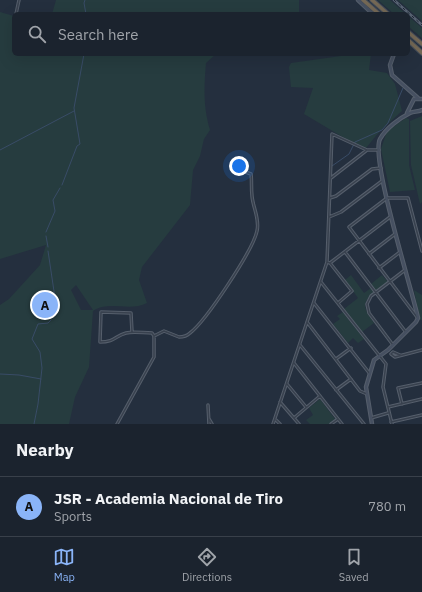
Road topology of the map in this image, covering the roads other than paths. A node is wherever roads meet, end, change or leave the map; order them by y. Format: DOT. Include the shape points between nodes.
graph roads {
  1 [pos="19,0"];
  2 [pos="358,0"];
  3 [pos="363,0"];
  4 [pos="372,0"];
  5 [pos="16,12"];
  6 [pos="371,12"];
  7 [pos="377,12"];
  8 [pos="386,12"];
  9 [pos="410,34"];
  10 [pos="410,42"];
  11 [pos="422,44"];
  12 [pos="422,53"];
  13 [pos="394,56"];
  14 [pos="409,92"];
  15 [pos="421,98"];
  16 [pos="413,100"];
  17 [pos="411,106"];
  18 [pos="422,110"];
  19 [pos="417,112"];
  20 [pos="404,116"];
  21 [pos="368,150"];
  22 [pos="379,150"];
  23 [pos="381,168"];
  24 [pos="237,169"];
  25 [pos="331,178"];
  26 [pos="384,180"];
  27 [pos="330,198"];
  28 [pos="387,198"];
  29 [pos="391,217"];
  30 [pos="329,218"];
  31 [pos="395,234"];
  32 [pos="358,241"];
  33 [pos="422,251"];
  34 [pos="345,252"];
  35 [pos="401,252"];
  36 [pos="368,254"];
  37 [pos="329,262"];
  38 [pos="379,268"];
  39 [pos="406,269"];
  40 [pos="321,282"];
  41 [pos="390,282"];
  42 [pos="376,292"];
  43 [pos="314,303"];
  44 [pos="338,303"];
  45 [pos="418,318"];
  46 [pos="307,322"];
  47 [pos="132,332"];
  48 [pos="406,332"];
  49 [pos="154,336"];
  50 [pos="300,345"];
  51 [pos="393,345"];
  52 [pos="351,348"];
  53 [pos="422,350"];
  54 [pos="400,355"];
  55 [pos="379,356"];
  56 [pos="336,359"];
  57 [pos="294,363"];
  58 [pos="370,374"];
  59 [pos="351,379"];
  60 [pos="422,382"];
  61 [pos="286,384"];
  62 [pos="336,390"];
  63 [pos="367,394"];
  64 [pos="320,396"];
  65 [pos="422,399"];
  66 [pos="280,402"];
  67 [pos="402,404"];
  68 [pos="208,405"];
  69 [pos="307,407"];
  70 [pos="388,407"];
  71 [pos="389,413"];
  72 [pos="422,415"];
  73 [pos="294,418"];
  74 [pos="371,418"];
  75 [pos="208,419"];
  76 [pos="338,419"];
  77 [pos="275,420"];
  78 [pos="392,423"];
  79 [pos="117,424"];
  80 [pos="209,424"];
  81 [pos="212,424"];
  82 [pos="273,424"];
  83 [pos="280,424"];
  84 [pos="299,424"];
  85 [pos="331,424"];
  86 [pos="342,424"];
  87 [pos="364,424"];
  88 [pos="372,424"];
  1 -- 5 [label="street"];
  2 -- 6 [label="street"];
  3 -- 7 [label="highway"];
  4 -- 8 [label="highway"];
  9 -- 11 [label="highway"];
  10 -- 12 [label="highway"];
  13 -- 14 [label="street" via="390,70 392,75"];
  14 -- 15 [label="street"];
  14 -- 16 [label="street"];
  15 -- 16 [label="street"];
  16 -- 17 [label="street"];
  17 -- 19 [label="street"];
  17 -- 20 [label="street"];
  18 -- 19 [label="street"];
  19 -- 20 [label="street"];
  20 -- 22 [label="street" via="387,129 380,140"];
  21 -- 22 [label="street"];
  21 -- 25 [label="street"];
  21 -- 25 [label="street" via="332,134"];
  22 -- 23 [label="street"];
  23 -- 26 [label="street"];
  23 -- 27 [label="street" via="372,169"];
  24 -- 49 [label="street" via="252,174 252,195 258,222 252,244 216,303 191,333 179,337 164,331"];
  25 -- 27 [label="street"];
  26 -- 28 [label="street"];
  26 -- 30 [label="street"];
  27 -- 30 [label="street"];
  28 -- 29 [label="street"];
  28 -- 32 [label="street" via="349,227"];
  28 -- 33 [label="street" via="408,198"];
  29 -- 31 [label="street"];
  29 -- 32 [label="street"];
  30 -- 37 [label="street"];
  31 -- 35 [label="street"];
  31 -- 36 [label="street"];
  32 -- 34 [label="street"];
  32 -- 36 [label="street"];
  34 -- 37 [label="street"];
  34 -- 42 [label="street"];
  35 -- 38 [label="street"];
  35 -- 39 [label="street"];
  36 -- 38 [label="street"];
  37 -- 40 [label="street"];
  37 -- 44 [label="street" via="352,291"];
  38 -- 41 [label="street"];
  39 -- 41 [label="street"];
  39 -- 45 [label="street"];
  40 -- 43 [label="street"];
  40 -- 44 [label="street"];
  41 -- 42 [label="street"];
  41 -- 45 [label="street"];
  42 -- 48 [label="street"];
  42 -- 51 [label="street" via="368,300 367,309"];
  43 -- 46 [label="street"];
  43 -- 52 [label="street"];
  44 -- 55 [label="street"];
  45 -- 48 [label="street"];
  46 -- 50 [label="street"];
  46 -- 56 [label="street"];
  47 -- 47 [label="street" via="131,313 101,312 100,342 111,342 124,333"];
  47 -- 49 [label="street" via="152,333"];
  48 -- 51 [label="street"];
  49 -- 79 [label="street" via="154,357"];
  50 -- 57 [label="street"];
  50 -- 62 [label="street"];
  51 -- 55 [label="street"];
  52 -- 56 [label="street"];
  52 -- 58 [label="street"];
  53 -- 54 [label="street"];
  55 -- 58 [label="street" via="374,360"];
  55 -- 70 [label="street" via="386,366 383,381"];
  56 -- 59 [label="street"];
  57 -- 61 [label="street"];
  57 -- 64 [label="street"];
  58 -- 63 [label="street" via="366,386"];
  59 -- 62 [label="street"];
  59 -- 63 [label="street" via="360,391"];
  60 -- 67 [label="street" via="398,388"];
  61 -- 66 [label="street"];
  61 -- 69 [label="street"];
  62 -- 87 [label="street"];
  63 -- 74 [label="street"];
  64 -- 69 [label="street"];
  64 -- 76 [label="street"];
  65 -- 67 [label="street"];
  66 -- 73 [label="street"];
  66 -- 77 [label="street"];
  67 -- 70 [label="street"];
  68 -- 75 [label="street"];
  69 -- 73 [label="street"];
  70 -- 71 [label="street"];
  71 -- 74 [label="street"];
  71 -- 78 [label="street"];
  72 -- 78 [label="street"];
  73 -- 84 [label="street"];
  74 -- 88 [label="street"];
  75 -- 80 [label="street"];
  75 -- 81 [label="street"];
  76 -- 85 [label="street"];
  76 -- 86 [label="street"];
  77 -- 82 [label="street"];
  77 -- 83 [label="street"];
}
